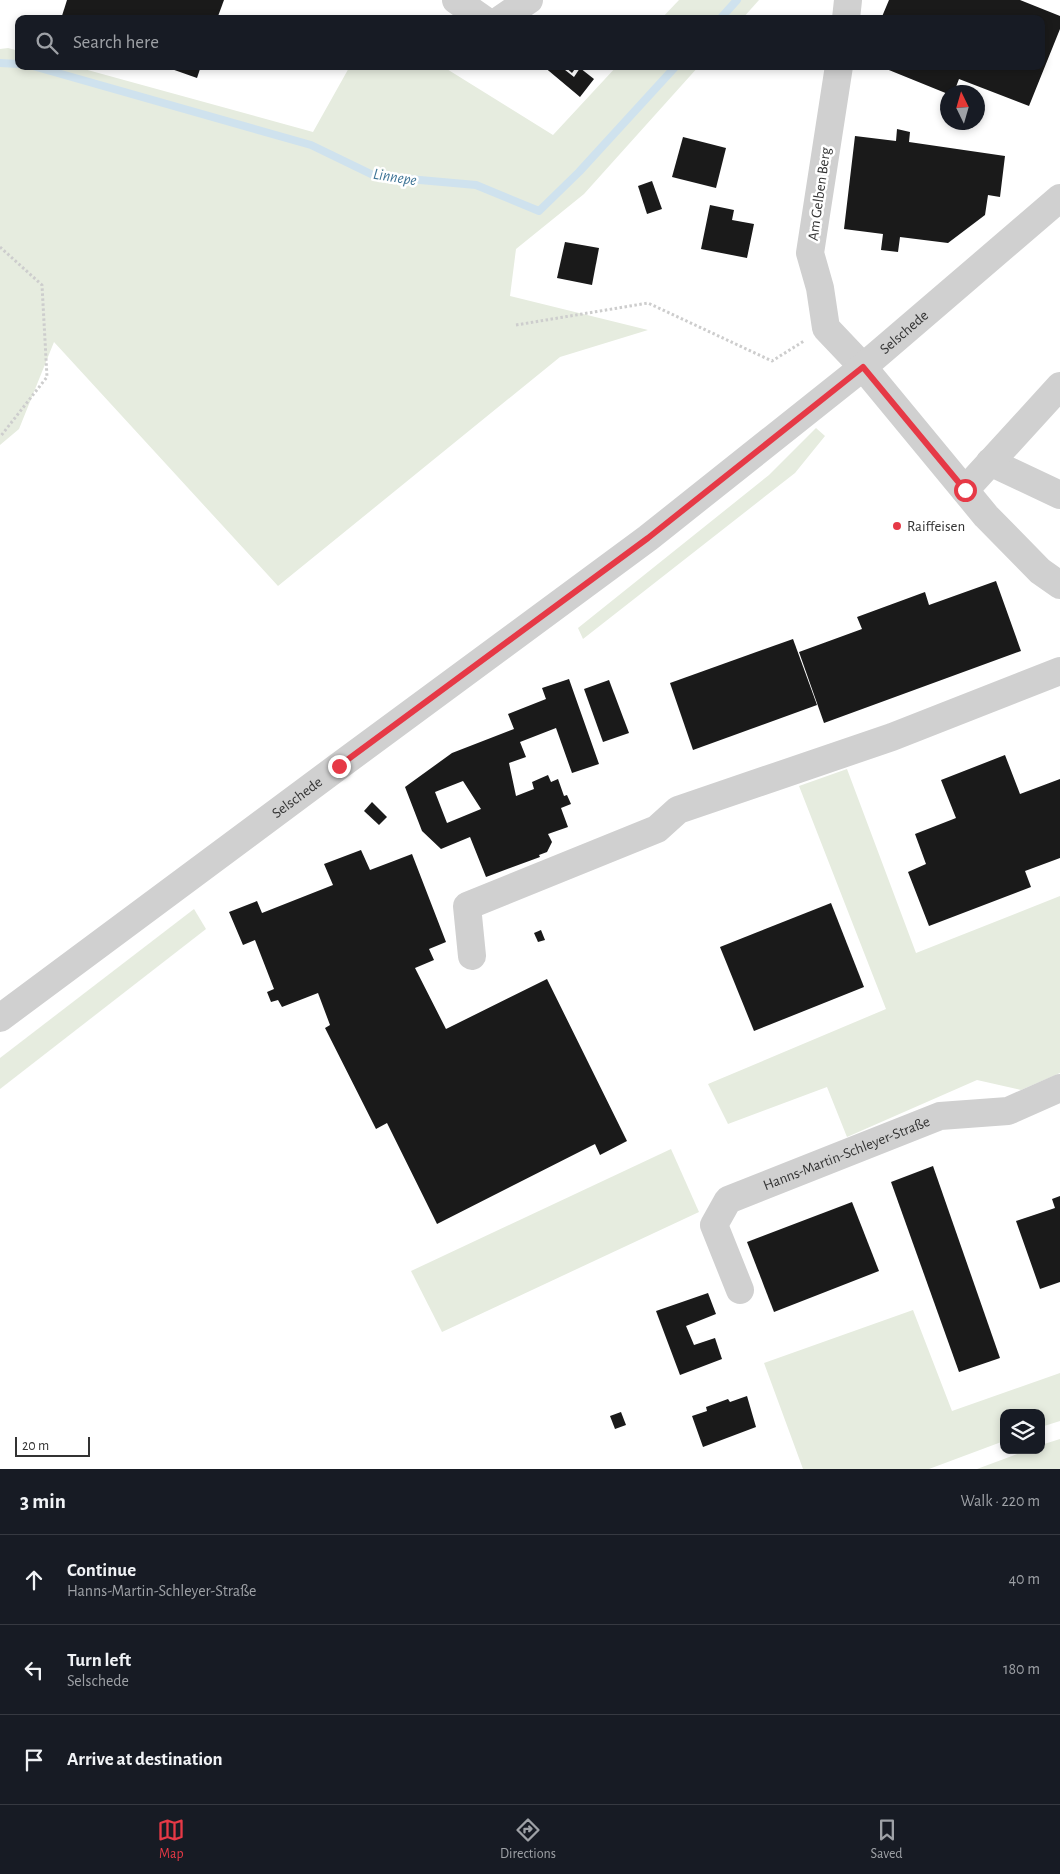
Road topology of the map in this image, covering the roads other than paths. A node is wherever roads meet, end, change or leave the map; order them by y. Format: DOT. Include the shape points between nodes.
graph roads {
  1 [pos="456,0"];
  2 [pos="529,0"];
  3 [pos="848,0"];
  4 [pos="477,15"];
  5 [pos="507,15"];
  6 [pos="846,15"];
  7 [pos="838,70"];
  8 [pos="1060,198"];
  9 [pos="863,367"];
  10 [pos="1060,386"];
  11 [pos="990,462"];
  12 [pos="965,490"];
  13 [pos="1060,495"];
  14 [pos="1060,585"];
  15 [pos="1060,671"];
  16 [pos="472,956"];
  17 [pos="0,1018"];
  18 [pos="1060,1088"];
  19 [pos="740,1290"];
  1 -- 4 [label="street"];
  2 -- 5 [label="street"];
  3 -- 6 [label="street"];
  7 -- 9 [label="street, Am Gelben Berg" via="810,253 826,328"];
  8 -- 9 [label="street, Selschede"];
  9 -- 12 [label="street"];
  9 -- 17 [label="street, Selschede" via="648,538"];
  10 -- 11 [label="street"];
  11 -- 12 [label="street"];
  11 -- 13 [label="street"];
  12 -- 14 [label="street" via="1040,571"];
  15 -- 16 [label="street" via="892,737 678,810 657,829 467,906"];
  18 -- 19 [label="street, Hanns-Martin-Schleyer-Straße" via="1008,1111 940,1116 728,1200 714,1225"];
}
